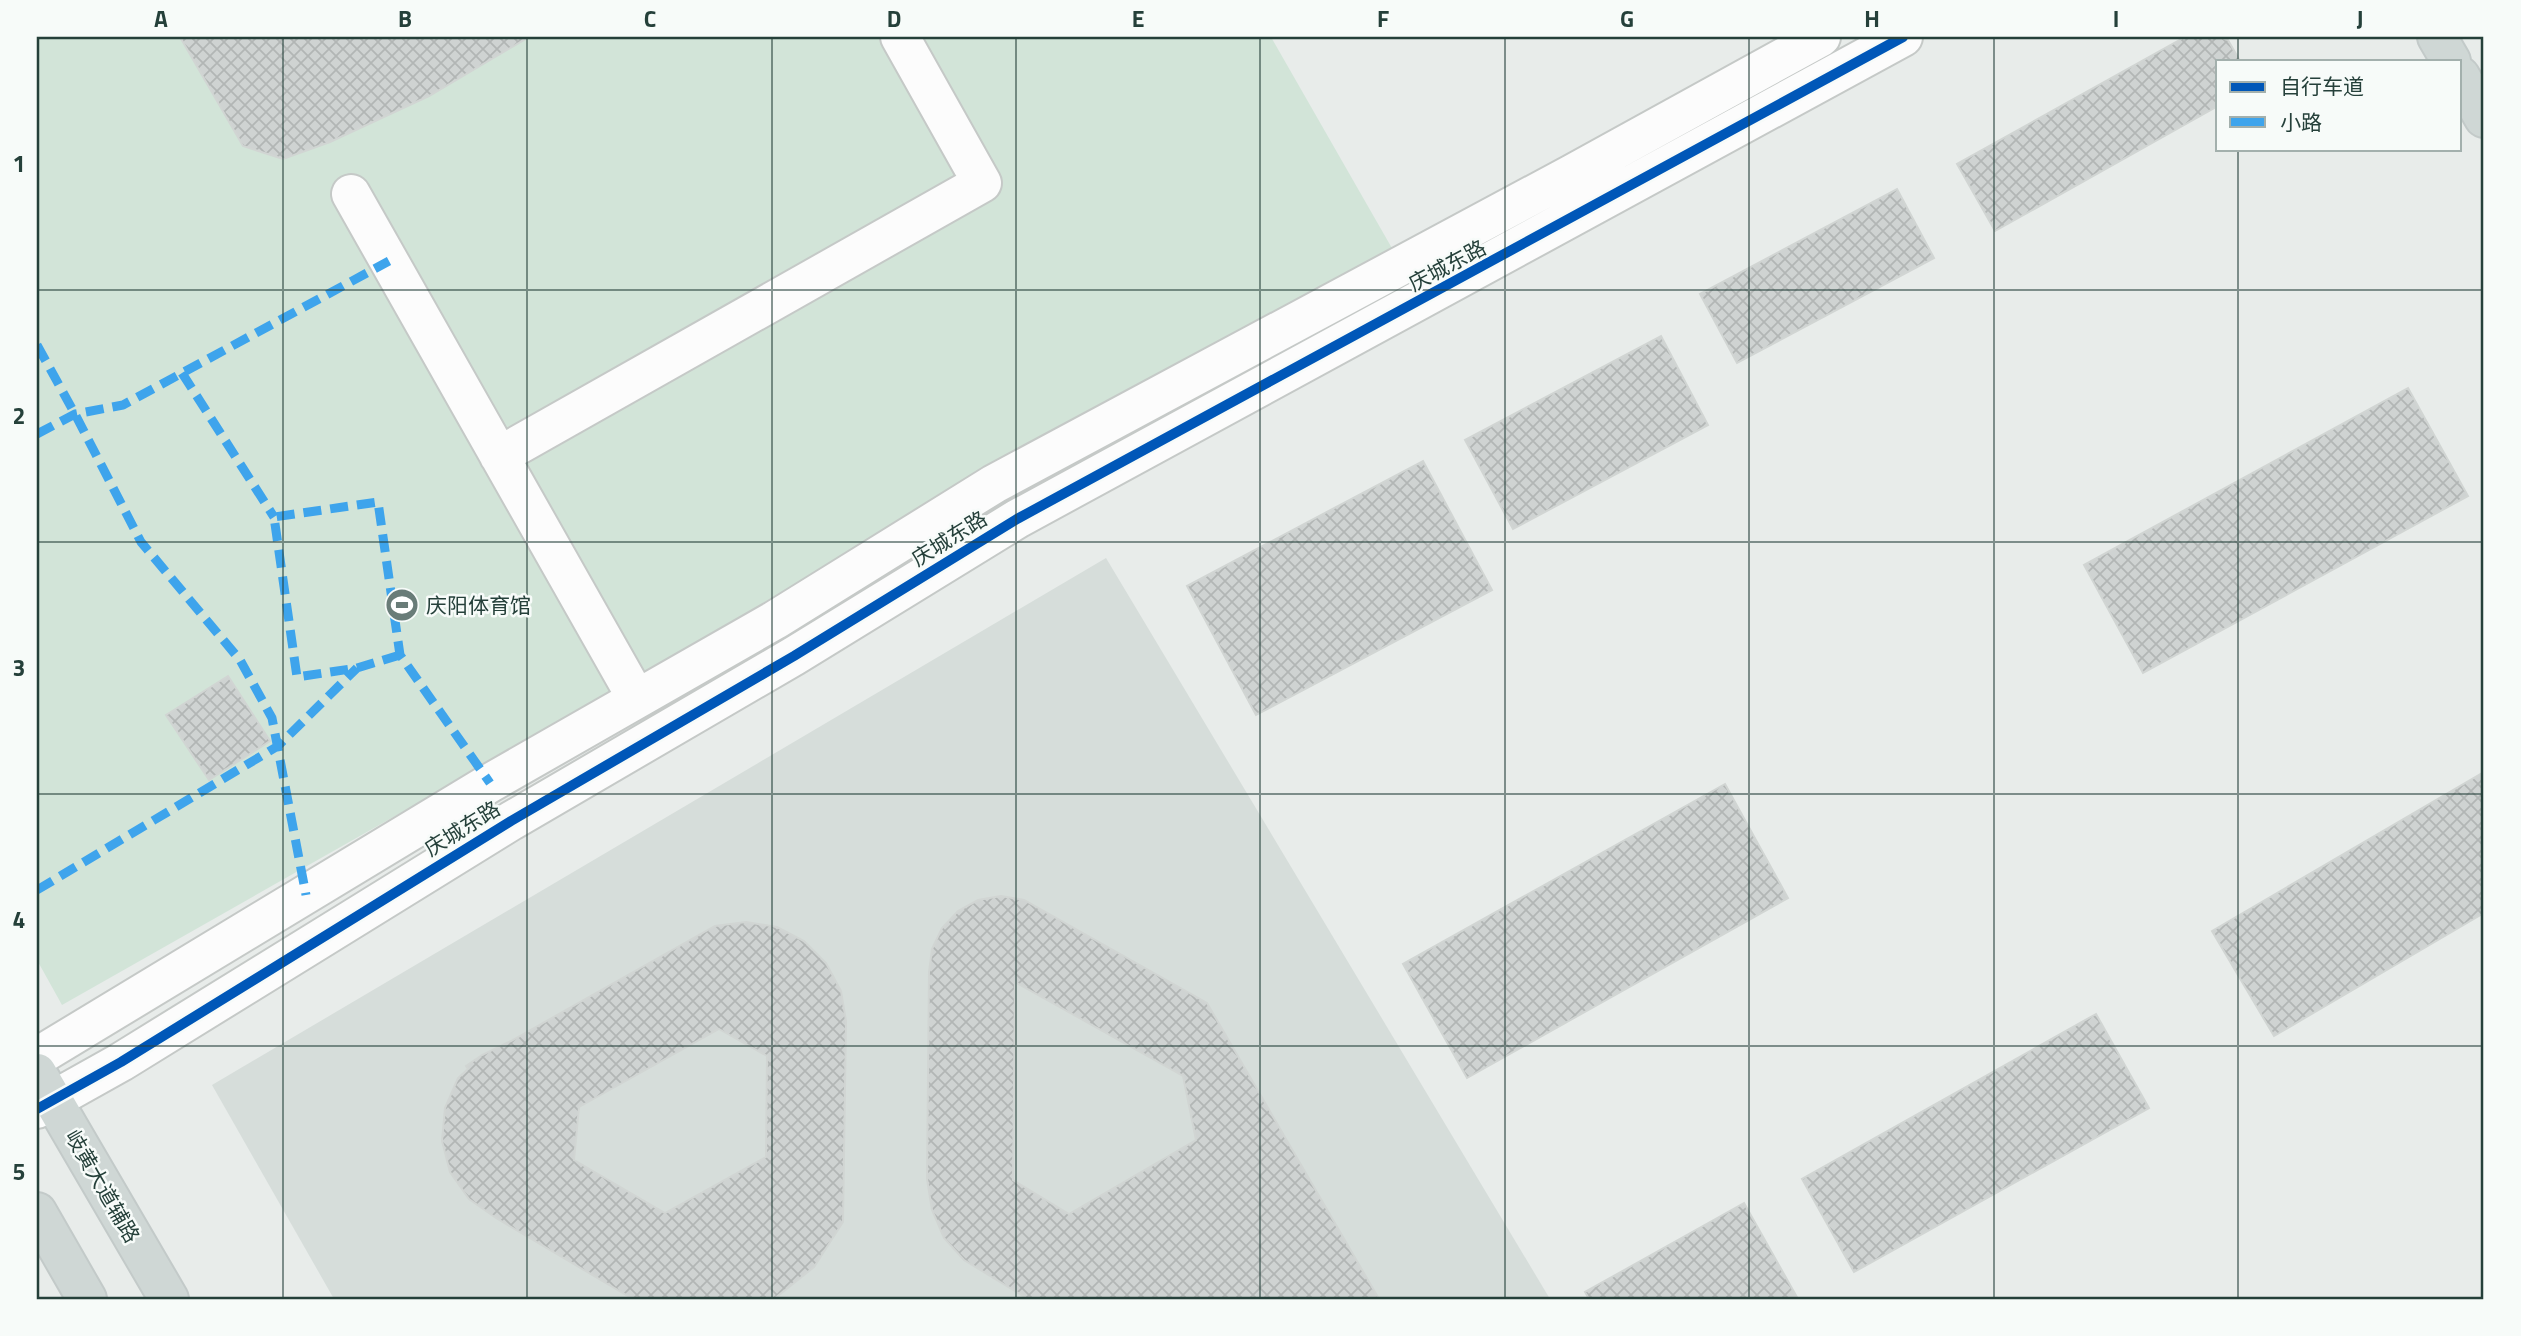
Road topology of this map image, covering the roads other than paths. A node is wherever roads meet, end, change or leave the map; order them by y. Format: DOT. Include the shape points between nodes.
graph roads {
  1 [pos="900,37"];
  2 [pos="1821,37"];
  3 [pos="1903,37"];
  4 [pos="2437,37"];
  5 [pos="2450,60"];
  6 [pos="2462,80"];
  7 [pos="2484,118"];
  8 [pos="351,194"];
  9 [pos="499,456"];
  10 [pos="637,699"];
  11 [pos="37,1057"];
  12 [pos="42,1094"];
  13 [pos="37,1212"];
  14 [pos="87,1299"];
  15 [pos="169,1299"];
  1 -- 9 [label="street" via="982,183"];
  2 -- 10 [label="street, 庆城东路" via="994,484 775,620"];
  3 -- 12 [label="street, 庆城东路" via="1017,519 511,821 121,1062"];
  4 -- 5 [label="main road"];
  6 -- 7 [label="main road"];
  8 -- 9 [label="street"];
  9 -- 10 [label="street"];
  10 -- 11 [label="street, 庆城东路"];
  12 -- 15 [label="main road, 岐黄大道辅路"];
  13 -- 14 [label="main road"];
}
